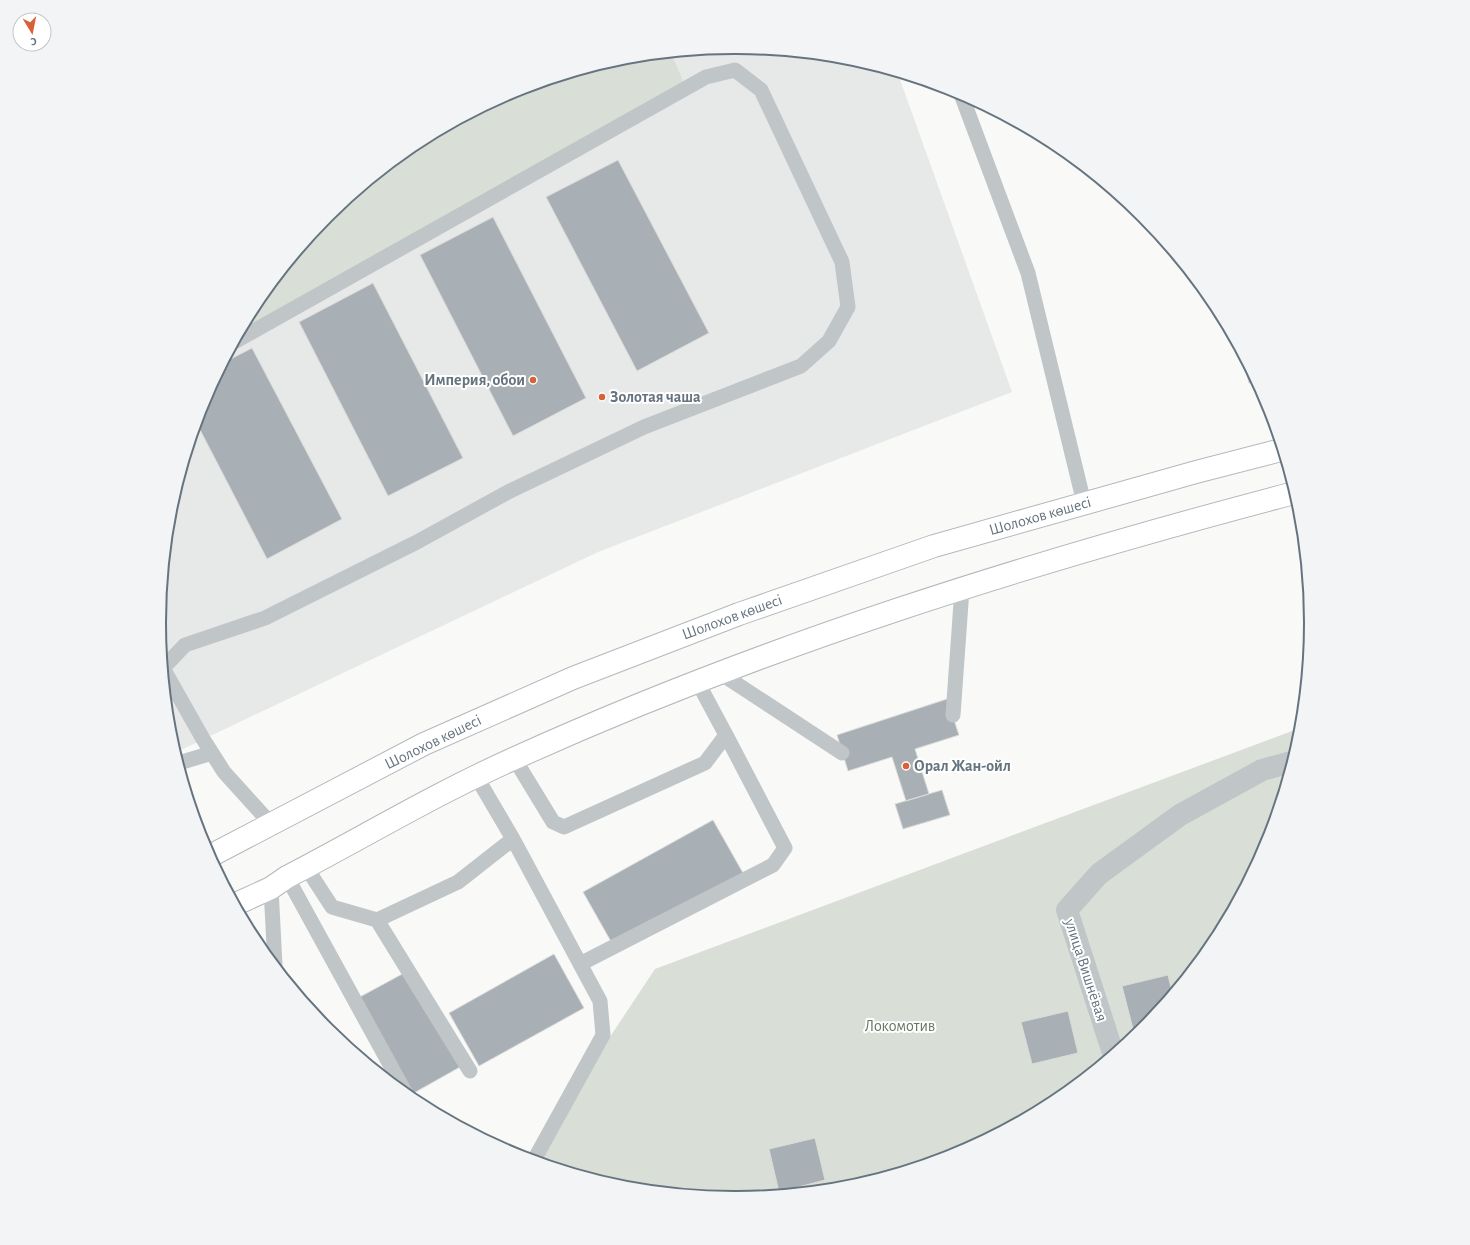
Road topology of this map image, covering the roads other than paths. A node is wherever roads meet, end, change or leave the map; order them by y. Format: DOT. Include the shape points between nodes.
graph roads {
  1 [pos="964,102"];
  2 [pos="244,337"];
  3 [pos="1277,451"];
  4 [pos="1289,494"];
  5 [pos="1084,503"];
  6 [pos="962,589"];
  7 [pos="168,663"];
  8 [pos="720,673"];
  9 [pos="170,680"];
  10 [pos="697,681"];
  11 [pos="952,715"];
  12 [pos="726,735"];
  13 [pos="212,752"];
  14 [pos="842,753"];
  15 [pos="514,758"];
  16 [pos="184,761"];
  17 [pos="1286,763"];
  18 [pos="476,776"];
  19 [pos="272,825"];
  20 [pos="513,839"];
  21 [pos="216,853"];
  22 [pos="306,867"];
  23 [pos="279,882"];
  24 [pos="240,902"];
  25 [pos="377,920"];
  26 [pos="275,957"];
  27 [pos="580,964"];
  28 [pos="1112,1049"];
  29 [pos="470,1071"];
  30 [pos="398,1080"];
  31 [pos="537,1155"];
  1 -- 5 [label="lane" via="1028,273"];
  2 -- 7 [label="lane" via="706,77 735,70 762,90 842,262 848,307 829,341 801,366 644,427 508,492 417,542 265,618 185,645"];
  3 -- 5 [label="highway, Шолохов көшесі"];
  4 -- 6 [label="highway" via="1202,517"];
  5 -- 19 [label="highway, Шолохов көшесі" via="934,546 739,614 573,678 424,744"];
  6 -- 8 [label="highway" via="915,603"];
  6 -- 11 [label="lane"];
  8 -- 10 [label="highway"];
  8 -- 14 [label="lane"];
  9 -- 13 [label="lane"];
  10 -- 12 [label="lane"];
  10 -- 15 [label="highway"];
  12 -- 15 [label="lane" via="705,763 564,827 553,822"];
  12 -- 27 [label="lane" via="785,848 773,865"];
  13 -- 16 [label="lane"];
  13 -- 19 [label="lane" via="224,772"];
  15 -- 18 [label="highway"];
  17 -- 28 [label="street, улица Вишнёвая" via="1262,770 1180,815 1099,874 1067,910"];
  18 -- 20 [label="lane"];
  18 -- 22 [label="highway"];
  19 -- 21 [label="highway, Шолохов көшесі"];
  20 -- 25 [label="lane" via="458,882"];
  20 -- 27 [label="lane"];
  22 -- 23 [label="highway"];
  22 -- 25 [label="lane" via="332,907"];
  23 -- 24 [label="highway"];
  23 -- 26 [label="lane"];
  23 -- 30 [label="lane"];
  25 -- 29 [label="lane"];
  27 -- 31 [label="lane" via="600,1001 604,1034"];
}
